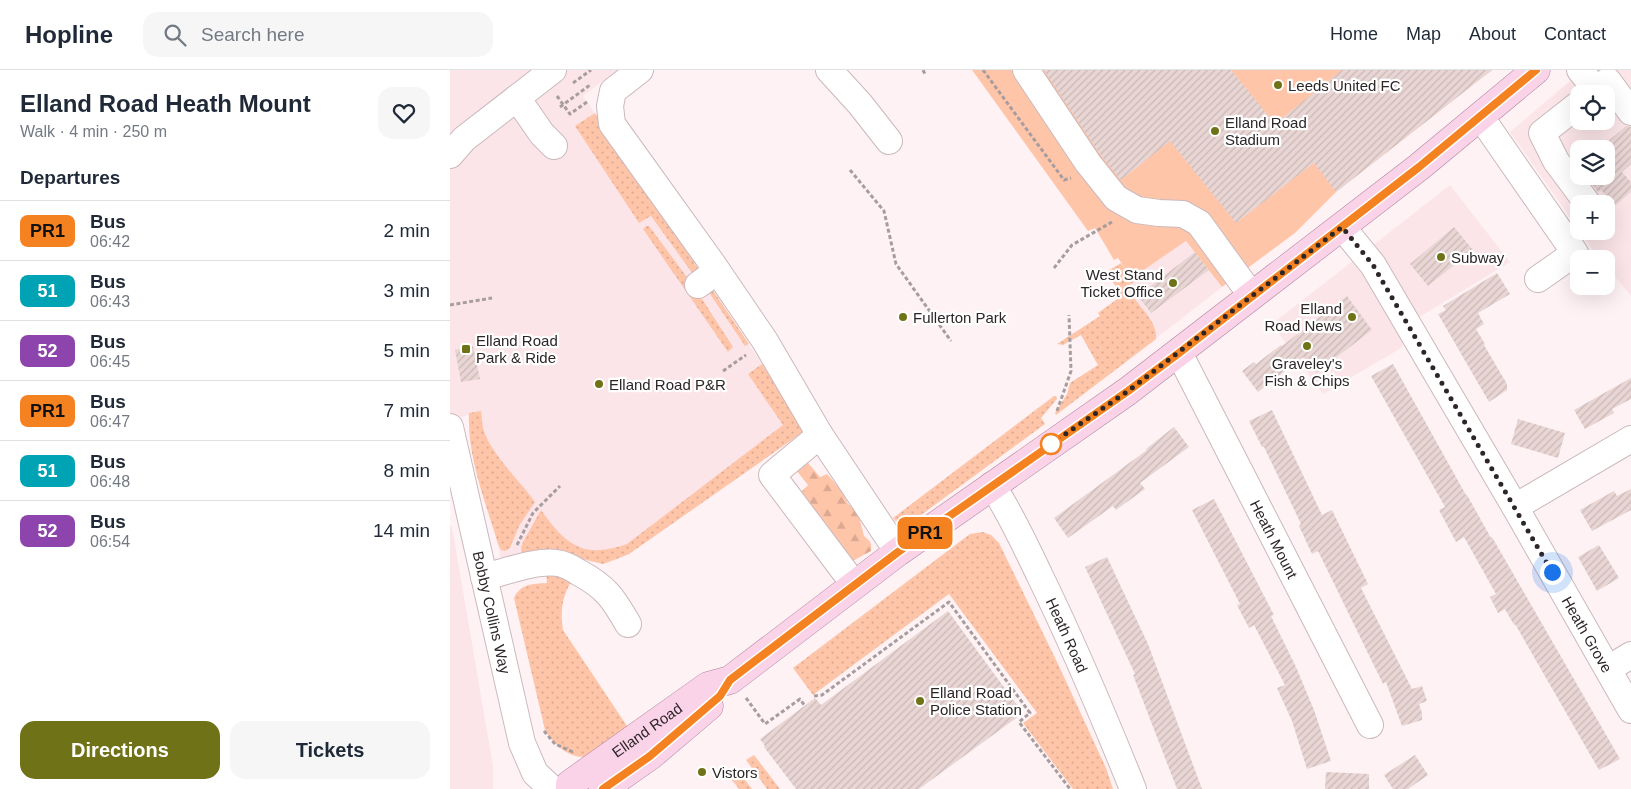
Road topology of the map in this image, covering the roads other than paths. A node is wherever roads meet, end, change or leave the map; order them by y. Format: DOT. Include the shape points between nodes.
graph roads {
  1 [pos="640,70"];
  2 [pos="829,70"];
  3 [pos="1026,70"];
  4 [pos="1536,70"];
  5 [pos="1580,70"];
  6 [pos="562,82"];
  7 [pos="1585,85"];
  8 [pos="1615,91"];
  9 [pos="517,98"];
  10 [pos="1570,111"];
  11 [pos="1631,112"];
  12 [pos="1480,116"];
  13 [pos="889,141"];
  14 [pos="554,146"];
  15 [pos="450,155"];
  16 [pos="1581,195"];
  17 [pos="1342,227"];
  18 [pos="1538,279"];
  19 [pos="1252,296"];
  20 [pos="1179,353"];
  21 [pos="450,427"];
  22 [pos="820,435"];
  23 [pos="1631,439"];
  24 [pos="456,483"];
  25 [pos="992,485"];
  26 [pos="1515,507"];
  27 [pos="898,552"];
  28 [pos="484,576"];
  29 [pos="854,584"];
  30 [pos="628,624"];
  31 [pos="1631,656"];
  32 [pos="1608,669"];
  33 [pos="737,688"];
  34 [pos="1631,710"];
  35 [pos="1370,725"];
  36 [pos="552,789"];
  37 [pos="570,789"];
  38 [pos="603,789"];
  39 [pos="1133,789"];
  1 -- 22 [label="street" via="612,91 612,124 708,278 764,341"];
  2 -- 13 [label="street"];
  3 -- 19 [label="street" via="1088,163 1116,198 1137,210 1183,214 1198,222"];
  4 -- 12 [label="main road, Elland Road"];
  5 -- 7 [label="street"];
  6 -- 9 [label="street"];
  8 -- 11 [label="street"];
  9 -- 14 [label="street"];
  9 -- 15 [label="street" via="464,139"];
  10 -- 16 [label="street" via="1542,133 1556,161"];
  12 -- 17 [label="main road, Elland Road"];
  12 -- 18 [label="street" via="1575,252"];
  17 -- 19 [label="main road, Elland Road"];
  17 -- 26 [label="street, Heath Grove" via="1373,265"];
  19 -- 20 [label="main road, Elland Road"];
  20 -- 25 [label="main road, Elland Road"];
  20 -- 35 [label="street, Heath Mount"];
  21 -- 24 [label="street, Bobby Collins Way"];
  22 -- 27 [label="street"];
  22 -- 29 [label="street" via="772,475"];
  23 -- 26 [label="street"];
  24 -- 28 [label="street, Bobby Collins Way"];
  25 -- 27 [label="main road, Elland Road"];
  25 -- 39 [label="street, Heath Road" via="1058,612"];
  26 -- 32 [label="street, Heath Grove"];
  27 -- 29 [label="main road, Elland Road"];
  28 -- 30 [label="street" via="537,564 557,563 597,582 615,601"];
  28 -- 36 [label="street, Bobby Collins Way" via="522,743 536,774"];
  29 -- 33 [label="main road, Elland Road"];
  31 -- 32 [label="street"];
  32 -- 34 [label="street, Heath Grove"];
  33 -- 37 [label="main road, Elland Road" via="708,686 570,784"];
  33 -- 38 [label="main road, Elland Road" via="720,696 650,756"];
}
